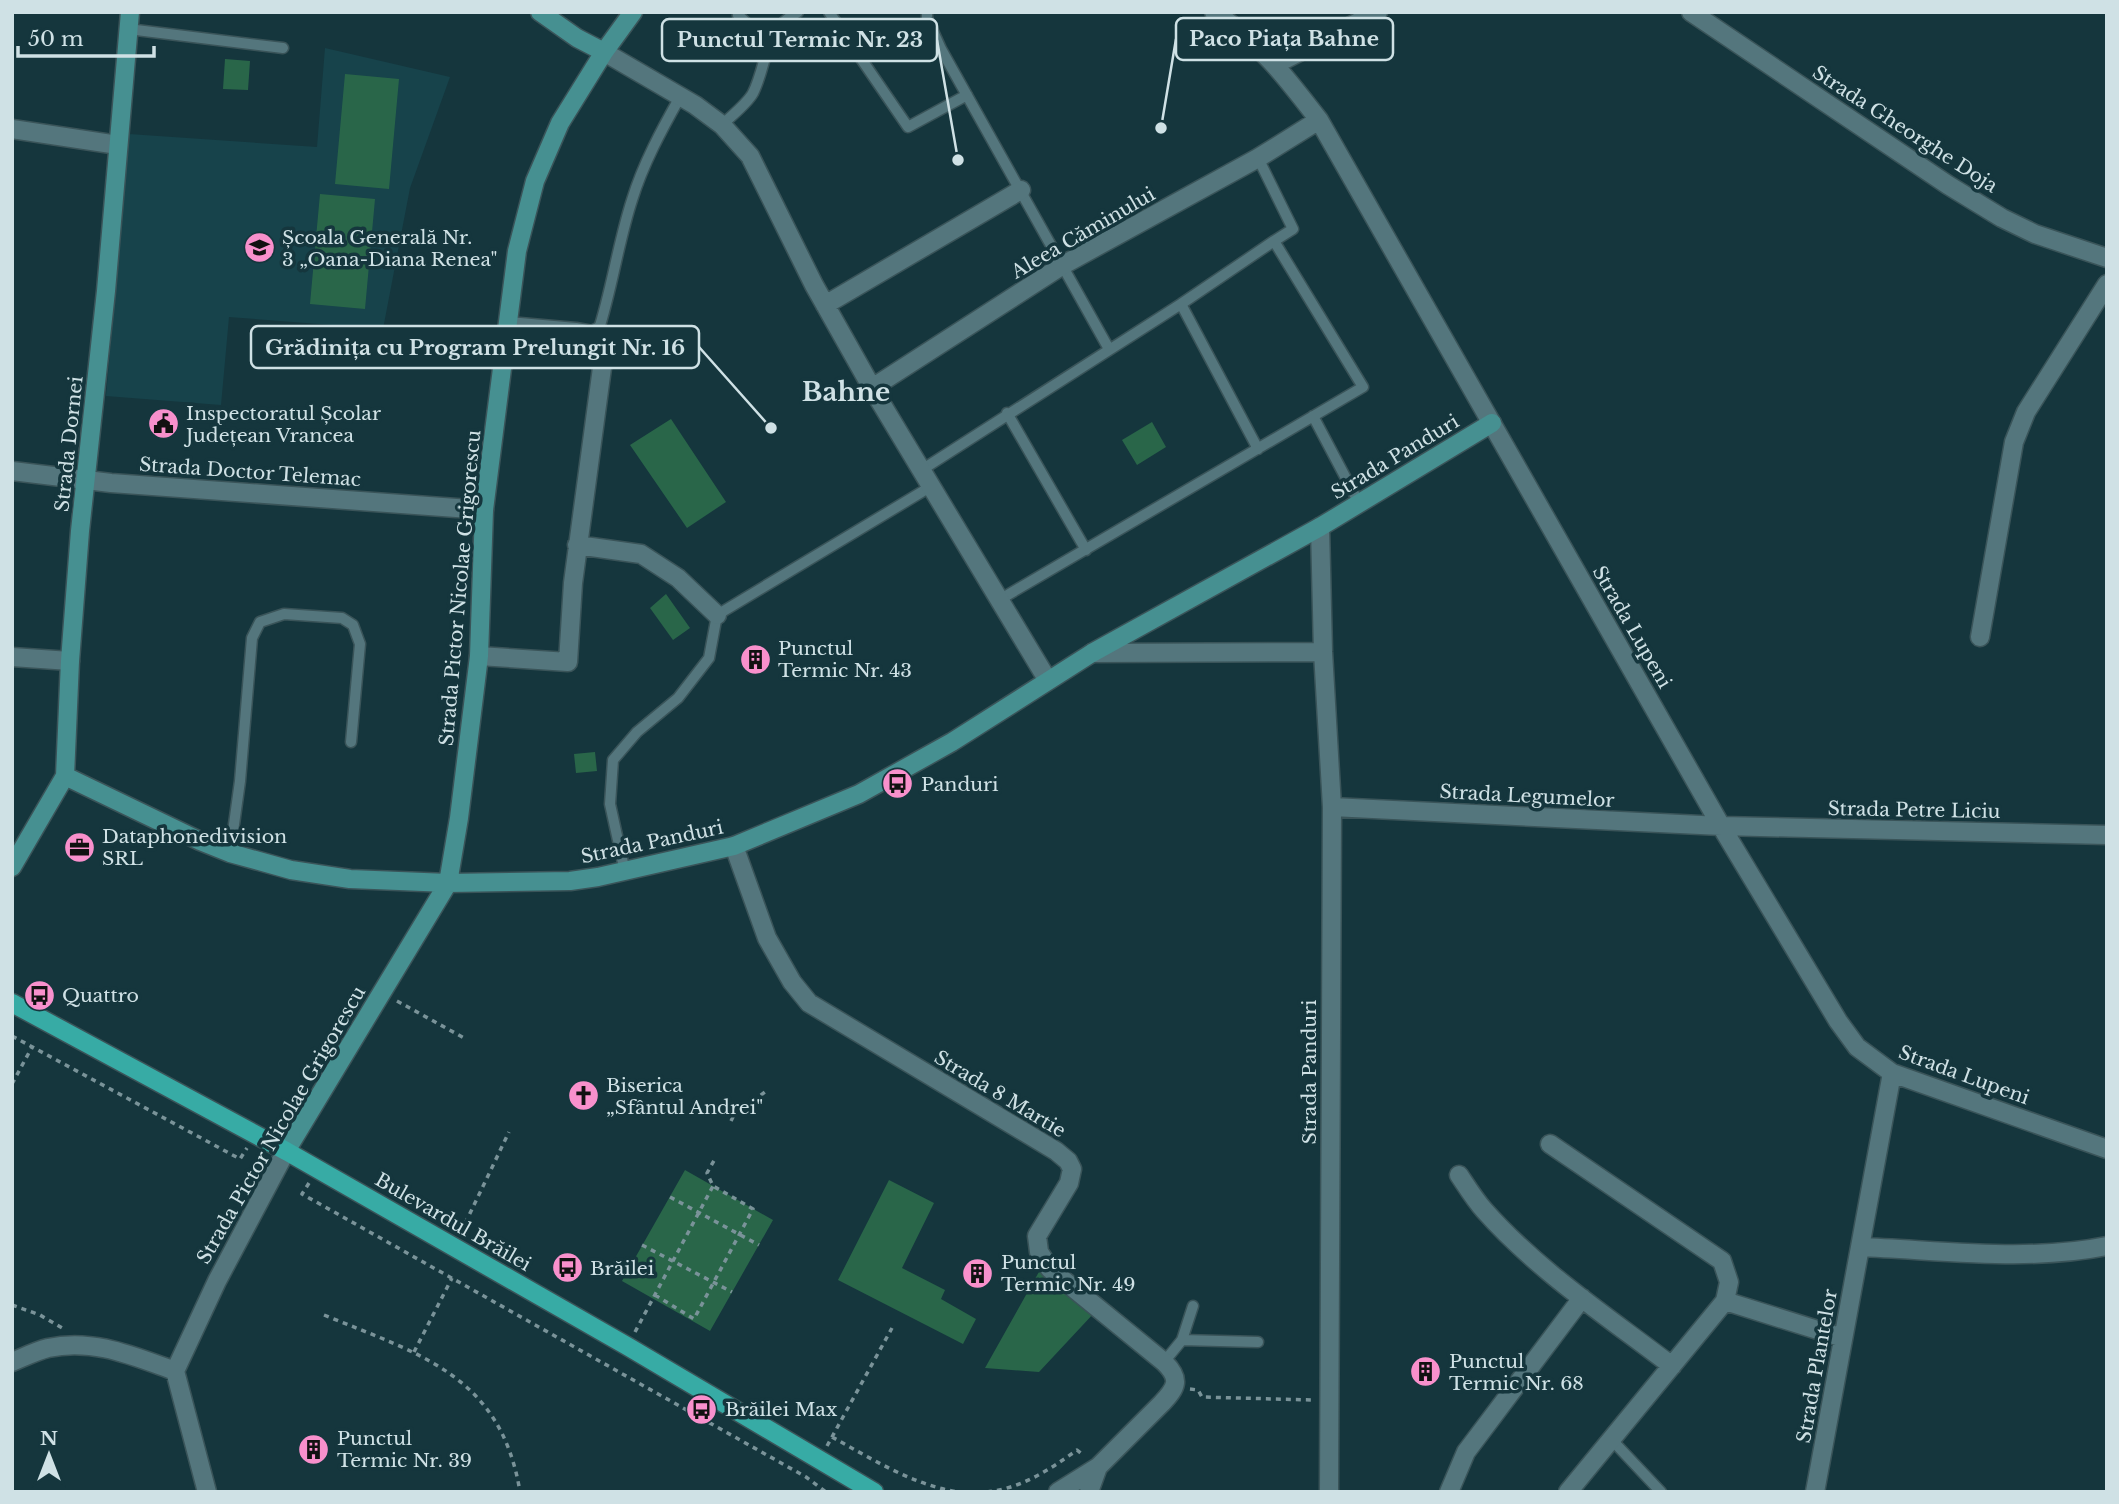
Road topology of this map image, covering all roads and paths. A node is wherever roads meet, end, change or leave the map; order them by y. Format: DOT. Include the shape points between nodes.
graph roads {
  1 [pos="540,12"];
  2 [pos="633,12"];
  3 [pos="740,12"];
  4 [pos="798,12"];
  5 [pos="829,12"];
  6 [pos="926,12"];
  7 [pos="1214,12"];
  8 [pos="1378,12"];
  9 [pos="1691,12"];
  10 [pos="1232,18"];
  11 [pos="129,21"];
  12 [pos="768,43"];
  13 [pos="284,48"];
  14 [pos="604,52"];
  15 [pos="1276,64"];
  16 [pos="967,95"];
  17 [pos="680,97"];
  18 [pos="1320,120"];
  19 [pos="722,125"];
  20 [pos="12,129"];
  21 [pos="118,145"];
  22 [pos="1258,158"];
  23 [pos="1021,190"];
  24 [pos="1274,241"];
  25 [pos="2107,258"];
  26 [pos="1063,265"];
  27 [pos="2107,284"];
  28 [pos="825,304"];
  29 [pos="1181,304"];
  30 [pos="509,322"];
  31 [pos="598,332"];
  32 [pos="1109,349"];
  33 [pos="872,388"];
  34 [pos="1007,413"];
  35 [pos="1313,416"];
  36 [pos="1492,423"];
  37 [pos="1258,449"];
  38 [pos="12,471"];
  39 [pos="920,471"];
  40 [pos="87,481"];
  41 [pos="930,487"];
  42 [pos="1359,503"];
  43 [pos="484,510"];
  44 [pos="1320,527"];
  45 [pos="577,545"];
  46 [pos="1086,550"];
  47 [pos="999,600"];
  48 [pos="718,614"];
  49 [pos="1980,637"];
  50 [pos="1323,652"];
  51 [pos="1092,653"];
  52 [pos="479,656"];
  53 [pos="12,657"];
  54 [pos="70,661"];
  55 [pos="1047,679"];
  56 [pos="351,742"];
  57 [pos="65,776"];
  58 [pos="1332,807"];
  59 [pos="1721,826"];
  60 [pos="2107,835"];
  61 [pos="734,846"];
  62 [pos="230,853"];
  63 [pos="12,867"];
  64 [pos="625,872"];
  65 [pos="448,883"];
  66 [pos="381,992"];
  67 [pos="12,1003"];
  68 [pos="12,1036"];
  69 [pos="466,1039"];
  70 [pos="32,1047"];
  71 [pos="1892,1073"];
  72 [pos="12,1084"];
  73 [pos="765,1092"];
  74 [pos="731,1121"];
  75 [pos="509,1132"];
  76 [pos="1550,1144"];
  77 [pos="2107,1149"];
  78 [pos="286,1151"];
  79 [pos="716,1157"];
  80 [pos="240,1159"];
  81 [pos="1459,1175"];
  82 [pos="713,1186"];
  83 [pos="302,1194"];
  84 [pos="670,1196"];
  85 [pos="698,1213"];
  86 [pos="739,1236"];
  87 [pos="642,1245"];
  88 [pos="759,1245"];
  89 [pos="2107,1245"];
  90 [pos="454,1247"];
  91 [pos="1860,1247"];
  92 [pos="673,1261"];
  93 [pos="452,1278"];
  94 [pos="713,1283"];
  95 [pos="732,1292"];
  96 [pos="654,1295"];
  97 [pos="1582,1298"];
  98 [pos="1725,1301"];
  99 [pos="12,1305"];
  100 [pos="1193,1306"];
  101 [pos="324,1315"];
  102 [pos="892,1328"];
  103 [pos="1843,1338"];
  104 [pos="1182,1340"];
  105 [pos="1258,1342"];
  106 [pos="76,1344"];
  107 [pos="627,1346"];
  108 [pos="414,1352"];
  109 [pos="12,1362"];
  110 [pos="1164,1362"];
  111 [pos="1672,1366"];
  112 [pos="174,1371"];
  113 [pos="1175,1384"];
  114 [pos="1329,1400"];
  115 [pos="1611,1439"];
  116 [pos="1077,1450"];
  117 [pos="1098,1467"];
  118 [pos="871,1490"];
  119 [pos="207,1492"];
  120 [pos="520,1492"];
  121 [pos="827,1492"];
  122 [pos="888,1492"];
  123 [pos="958,1492"];
  124 [pos="987,1492"];
  125 [pos="1058,1492"];
  126 [pos="1089,1492"];
  127 [pos="1329,1492"];
  128 [pos="1449,1492"];
  129 [pos="1568,1492"];
  130 [pos="1661,1492"];
  131 [pos="1815,1492"];
  1 -- 14 [label="street"];
  2 -- 14 [label="street, Strada Pictor Nicolae Grigorescu"];
  3 -- 12 [label="lane"];
  4 -- 12 [label="lane"];
  5 -- 16 [label="lane" via="908,127"];
  6 -- 16 [label="lane"];
  7 -- 10 [label="street, Strada Lupeni"];
  8 -- 15 [label="street"];
  9 -- 25 [label="street, Strada Gheorghe Doja" via="2002,218"];
  10 -- 15 [label="street, Strada Lupeni"];
  11 -- 13 [label="lane"];
  11 -- 21 [label="street, Strada Dornei"];
  12 -- 19 [label="lane" via="752,94"];
  14 -- 17 [label="street"];
  14 -- 30 [label="street, Strada Pictor Nicolae Grigorescu" via="560,124 535,181 517,250"];
  15 -- 18 [label="street, Strada Lupeni"];
  16 -- 23 [label="lane"];
  17 -- 19 [label="street"];
  17 -- 31 [label="lane" via="632,200"];
  18 -- 22 [label="street, Aleea Căminului"];
  18 -- 36 [label="street, Strada Lupeni"];
  19 -- 28 [label="street" via="750,156"];
  20 -- 21 [label="street"];
  21 -- 40 [label="street, Strada Dornei"];
  22 -- 24 [label="lane" via="1293,229"];
  22 -- 26 [label="street, Aleea Căminului"];
  23 -- 26 [label="lane"];
  23 -- 28 [label="street"];
  24 -- 29 [label="lane"];
  24 -- 35 [label="lane" via="1363,387"];
  26 -- 32 [label="lane"];
  26 -- 33 [label="street, Aleea Căminului"];
  27 -- 49 [label="street" via="2026,412 2014,442"];
  28 -- 33 [label="street"];
  29 -- 32 [label="lane"];
  29 -- 37 [label="lane"];
  30 -- 31 [label="lane"];
  30 -- 43 [label="street, Strada Pictor Nicolae Grigorescu"];
  31 -- 45 [label="street" via="604,352"];
  32 -- 34 [label="lane"];
  33 -- 39 [label="street"];
  34 -- 39 [label="lane"];
  34 -- 46 [label="lane"];
  35 -- 37 [label="lane"];
  35 -- 42 [label="lane"];
  36 -- 42 [label="street, Strada Panduri"];
  36 -- 59 [label="street, Strada Lupeni"];
  37 -- 46 [label="lane"];
  38 -- 40 [label="street, Strada Doctor Telemac"];
  39 -- 41 [label="street"];
  40 -- 43 [label="street, Strada Doctor Telemac"];
  40 -- 54 [label="street, Strada Dornei"];
  41 -- 47 [label="street"];
  41 -- 48 [label="lane"];
  42 -- 44 [label="street, Strada Panduri"];
  43 -- 52 [label="street, Strada Pictor Nicolae Grigorescu"];
  44 -- 50 [label="street, Strada Panduri"];
  44 -- 51 [label="street, Strada Panduri"];
  45 -- 48 [label="street" via="642,554"];
  45 -- 52 [label="street" via="568,662"];
  46 -- 47 [label="lane"];
  47 -- 55 [label="street"];
  48 -- 64 [label="lane" via="709,658 678,698 637,732 613,761 610,804"];
  50 -- 51 [label="street, Strada Panduri"];
  50 -- 58 [label="street, Strada Panduri"];
  51 -- 55 [label="street, Strada Panduri"];
  52 -- 65 [label="street, Strada Pictor Nicolae Grigorescu"];
  53 -- 54 [label="street"];
  54 -- 57 [label="street, Strada Dornei"];
  55 -- 61 [label="street, Strada Panduri" via="859,794"];
  56 -- 62 [label="lane" via="360,643 353,625 342,618 284,614 260,622 252,638"];
  57 -- 62 [label="street, Strada Panduri"];
  57 -- 63 [label="street, Strada Dornei"];
  58 -- 59 [label="street, Strada Legumelor"];
  58 -- 114 [label="street, Strada Panduri"];
  59 -- 60 [label="street, Strada Petre Liciu"];
  59 -- 71 [label="street, Strada Lupeni" via="1838,1021 1857,1047"];
  61 -- 64 [label="street, Strada Panduri"];
  61 -- 110 [label="street, Strada 8 Martie" via="767,938 809,1003 1068,1161 1072,1169 1069,1183 1037,1236 1039,1252 1050,1269"];
  62 -- 65 [label="street, Strada Panduri" via="291,870 350,879"];
  64 -- 65 [label="street, Strada Panduri" via="570,881"];
  65 -- 66 [label="street, Strada Pictor Nicolae Grigorescu"];
  66 -- 69 [label="path"];
  66 -- 78 [label="street, Strada Pictor Nicolae Grigorescu"];
  67 -- 78 [label="main road, Bulevardul Brăilei"];
  68 -- 70 [label="path"];
  70 -- 72 [label="path"];
  70 -- 80 [label="path"];
  71 -- 77 [label="street, Strada Lupeni"];
  71 -- 91 [label="street, Strada Plantelor"];
  73 -- 74 [label="path"];
  75 -- 90 [label="path"];
  76 -- 98 [label="street" via="1722,1261 1730,1282"];
  78 -- 90 [label="main road, Bulevardul Brăilei"];
  78 -- 112 [label="street, Strada Pictor Nicolae Grigorescu"];
  79 -- 82 [label="path" via="707,1173"];
  81 -- 97 [label="street" via="1483,1209"];
  82 -- 85 [label="path"];
  82 -- 86 [label="path" via="753,1209"];
  83 -- 93 [label="path"];
  84 -- 85 [label="path"];
  85 -- 86 [label="path"];
  85 -- 92 [label="path"];
  86 -- 88 [label="path"];
  86 -- 94 [label="path"];
  87 -- 92 [label="path"];
  89 -- 91 [label="street" via="2031,1254"];
  90 -- 107 [label="main road, Bulevardul Brăilei"];
  91 -- 103 [label="street, Strada Plantelor"];
  92 -- 94 [label="path"];
  92 -- 96 [label="path"];
  93 -- 108 [label="path"];
  93 -- 121 [label="path"];
  94 -- 95 [label="path"];
  94 -- 96 [label="path" via="694,1319"];
  96 -- 107 [label="path"];
  97 -- 111 [label="street"];
  97 -- 128 [label="street" via="1466,1451"];
  98 -- 103 [label="street"];
  98 -- 111 [label="street"];
  99 -- 106 [label="path" via="62,1327"];
  100 -- 104 [label="lane"];
  101 -- 108 [label="path"];
  102 -- 123 [label="path" via="832,1437 907,1476"];
  103 -- 131 [label="street, Strada Plantelor"];
  104 -- 105 [label="lane"];
  104 -- 110 [label="lane"];
  106 -- 109 [label="street" via="47,1348"];
  106 -- 112 [label="street" via="100,1346"];
  107 -- 118 [label="main road, Bulevardul Brăilei"];
  108 -- 120 [label="path" via="450,1372 481,1400 503,1435"];
  110 -- 113 [label="street, Strada 8 Martie" via="1174,1372"];
  111 -- 115 [label="street"];
  112 -- 119 [label="street"];
  113 -- 114 [label="path" via="1198,1390 1202,1396"];
  113 -- 117 [label="street" via="1172,1393"];
  114 -- 127 [label="street, Strada Panduri"];
  115 -- 129 [label="street"];
  115 -- 130 [label="lane"];
  116 -- 124 [label="path" via="1034,1479"];
  117 -- 125 [label="street"];
  117 -- 126 [label="street"];
  118 -- 122 [label="main road, Bulevardul Brăilei"];
}
